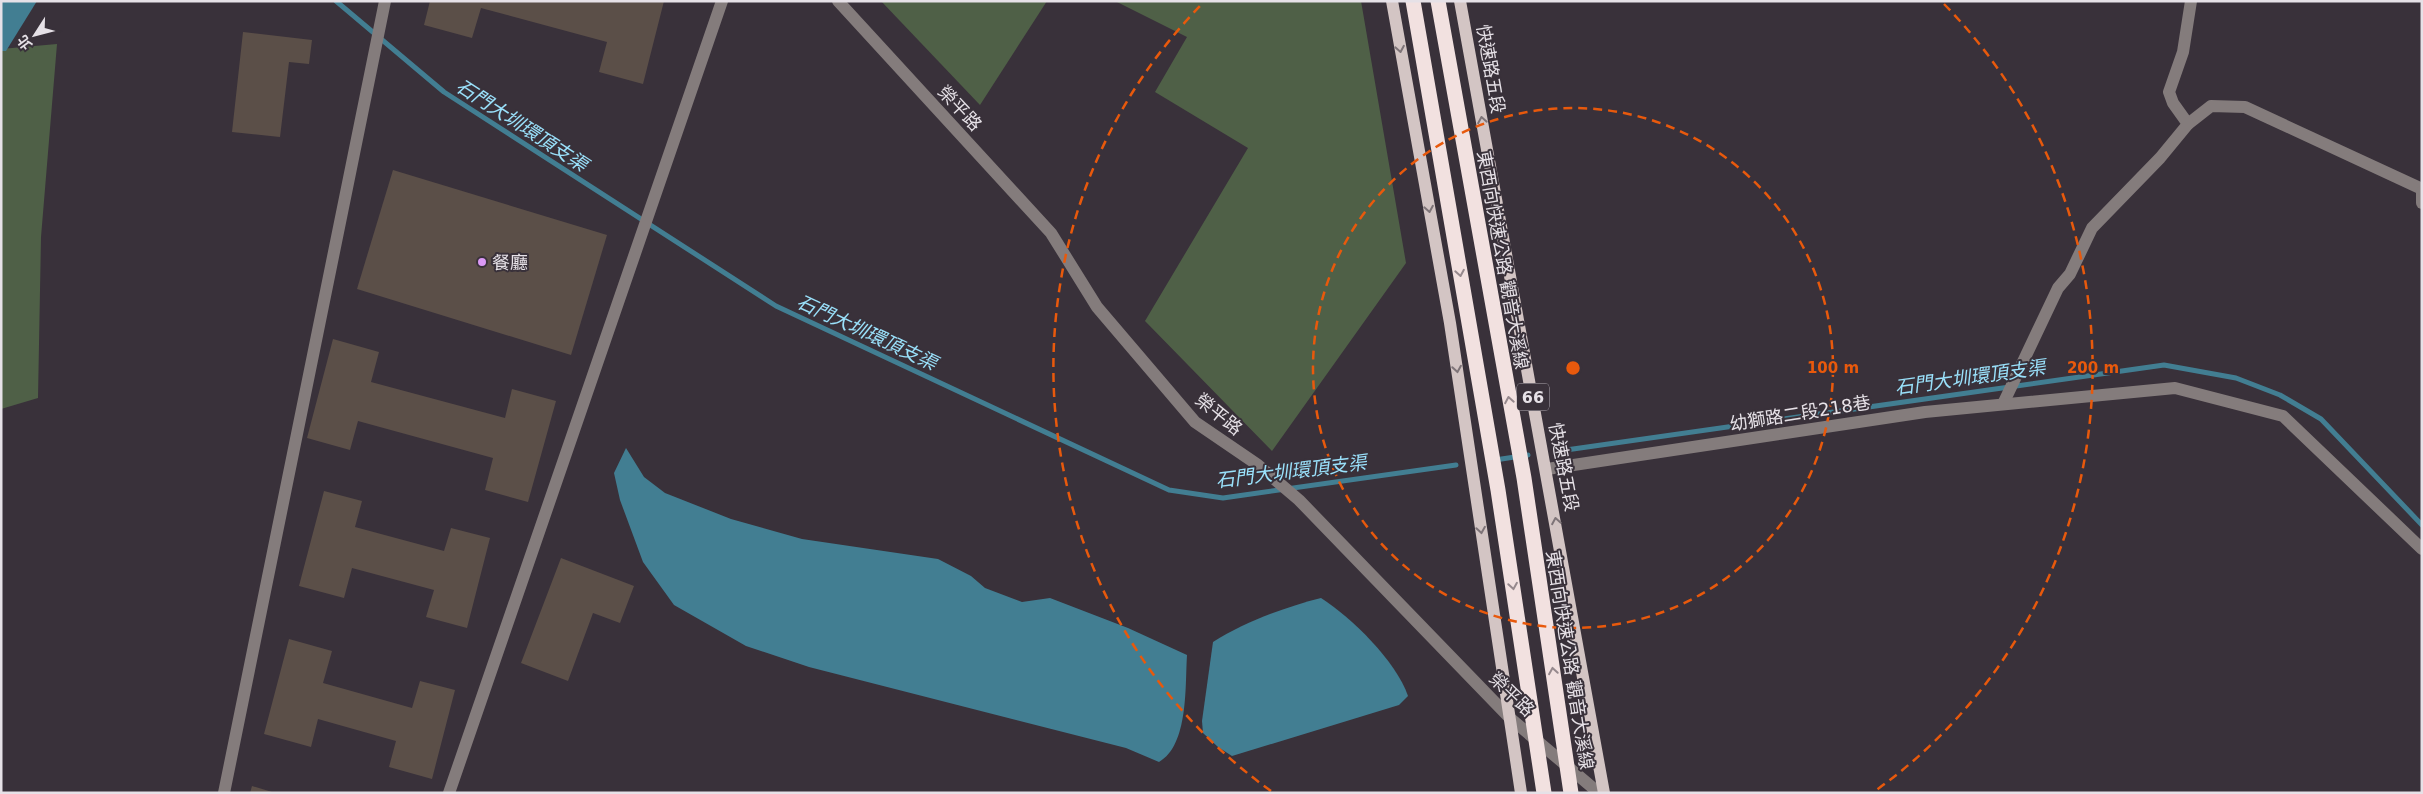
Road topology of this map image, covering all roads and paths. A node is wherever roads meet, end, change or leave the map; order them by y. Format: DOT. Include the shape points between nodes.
graph roads {
  1 [pos="385,1"];
  2 [pos="722,1"];
  3 [pos="838,1"];
  4 [pos="1392,1"];
  5 [pos="1413,1"];
  6 [pos="1438,1"];
  7 [pos="1460,1"];
  8 [pos="2191,1"];
  9 [pos="2188,124"];
  10 [pos="2422,190"];
  11 [pos="2422,203"];
  12 [pos="2005,400"];
  13 [pos="1547,469"];
  14 [pos="2422,550"];
  15 [pos="1510,718"];
  16 [pos="224,793"];
  17 [pos="449,793"];
  18 [pos="1521,793"];
  19 [pos="1544,793"];
  20 [pos="1571,793"];
  21 [pos="1599,793"];
  22 [pos="1604,793"];
  1 -- 16 [label="street"];
  2 -- 17 [label="street"];
  3 -- 15 [label="street, 榮平路" via="1050,233 1097,307 1195,422 1258,465 1299,500"];
  4 -- 15 [label="main road, one-way" via="1450,323"];
  5 -- 19 [label="highway, one-way" via="1494,468"];
  20 -- 6 [label="highway, 東西向快速公路 觀音大溪線 / 66, one-way" via="1521,464"];
  13 -- 7 [label="main road, 快速路五段 / 66, one-way"];
  8 -- 9 [label="street" via="2183,52 2169,92"];
  9 -- 10 [label="street" via="2211,106 2245,107"];
  9 -- 12 [label="street" via="2092,228 2070,274 2058,288"];
  10 -- 11 [label="street"];
  12 -- 13 [label="street, 幼獅路二段218巷"];
  12 -- 14 [label="street, 幼獅路二段218巷" via="2175,388 2284,416"];
  22 -- 13 [label="main road, 快速路五段 / 66, one-way"];
  15 -- 18 [label="main road"];
  15 -- 21 [label="street, 榮平路"];
}
